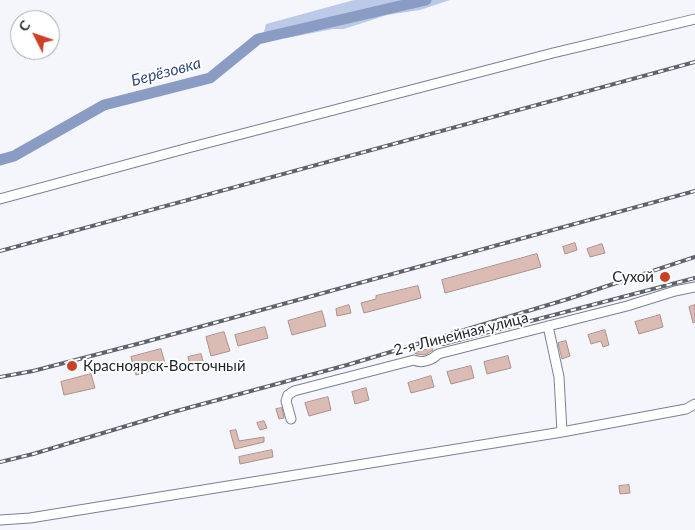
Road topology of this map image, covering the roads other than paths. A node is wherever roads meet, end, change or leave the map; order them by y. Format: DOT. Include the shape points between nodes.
graph roads {
  1 [pos="695,19"];
  2 [pos="0,199"];
  3 [pos="695,287"];
  4 [pos="548,326"];
  5 [pos="695,404"];
  6 [pos="291,419"];
  7 [pos="562,432"];
  8 [pos="0,520"];
  1 -- 2 [label="street" via="553,53"];
  3 -- 4 [label="street, 2-я Линейная улица"];
  4 -- 6 [label="street, 2-я Линейная улица" via="438,354 433,359 414,360 294,392 286,401"];
  4 -- 7 [label="street" via="559,377"];
  5 -- 7 [label="street"];
  7 -- 8 [label="street" via="30,518"];
}
